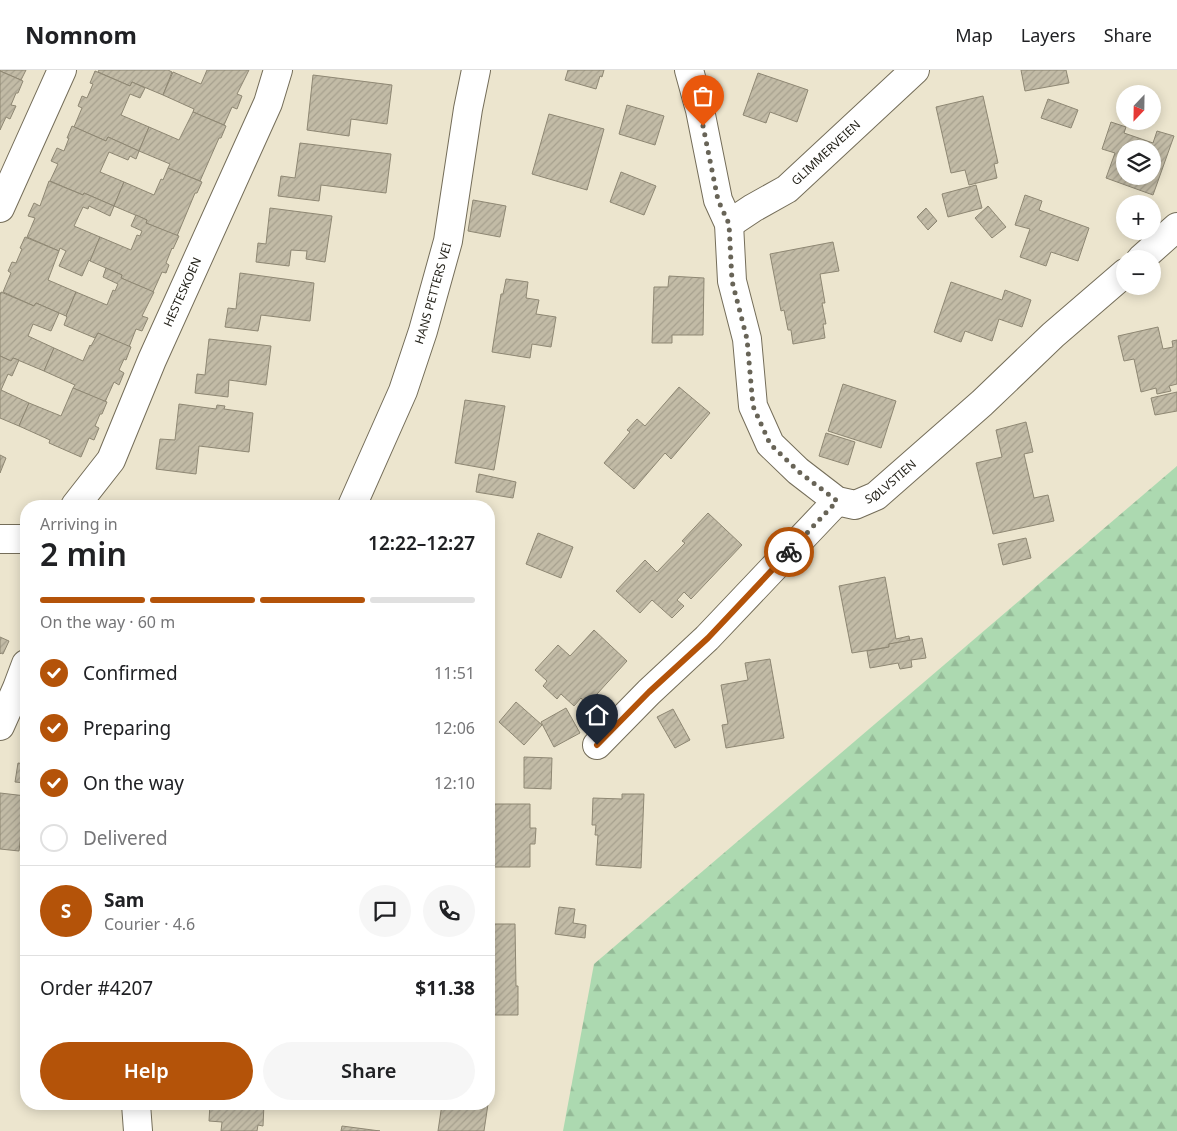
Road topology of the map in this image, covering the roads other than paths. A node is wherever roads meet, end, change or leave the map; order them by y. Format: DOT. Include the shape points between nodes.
graph roads {
  1 [pos="62,70"];
  2 [pos="278,70"];
  3 [pos="476,70"];
  4 [pos="689,70"];
  5 [pos="915,70"];
  6 [pos="0,208"];
  7 [pos="729,224"];
  8 [pos="1177,227"];
  9 [pos="1151,250"];
  10 [pos="1116,281"];
  11 [pos="80,500"];
  12 [pos="355,500"];
  13 [pos="837,501"];
  14 [pos="0,539"];
  15 [pos="20,539"];
  16 [pos="20,682"];
  17 [pos="0,726"];
  18 [pos="597,745"];
  19 [pos="136,1110"];
  20 [pos="138,1131"];
  1 -- 6 [label="street"];
  2 -- 11 [label="street, HESTESKOEN" via="268,103 152,360 111,460"];
  3 -- 12 [label="street, HANS PETTERS VEI" via="448,241 423,332 403,391"];
  4 -- 7 [label="street" via="718,200"];
  5 -- 7 [label="street, GLIMMERVEIEN" via="787,189"];
  7 -- 13 [label="street" via="732,281 747,339 753,406 770,444"];
  8 -- 9 [label="street"];
  10 -- 13 [label="street, SØLVSTIEN" via="876,496 856,505"];
  13 -- 18 [label="street" via="708,638"];
  14 -- 15 [label="street"];
  16 -- 17 [label="street"];
  19 -- 20 [label="street"];
}
